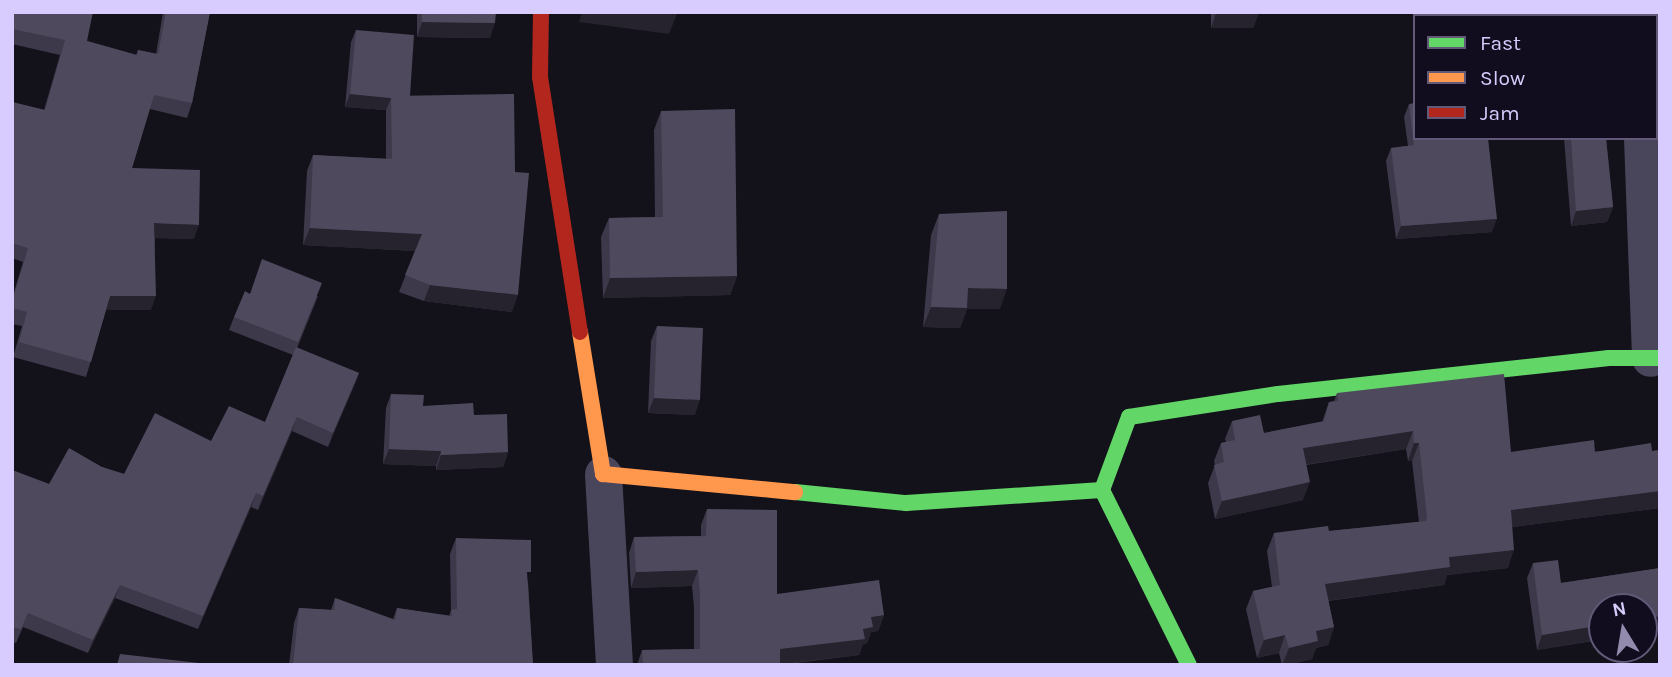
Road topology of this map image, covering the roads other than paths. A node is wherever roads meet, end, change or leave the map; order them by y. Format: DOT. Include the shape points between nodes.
graph roads {
  1 [pos="541,12"];
  2 [pos="1642,140"];
  3 [pos="1655,358"];
  4 [pos="603,474"];
  5 [pos="1102,491"];
  6 [pos="614,665"];
  7 [pos="1189,665"];
  1 -- 4 [label="street" via="540,77"];
  2 -- 3 [label="street"];
  3 -- 5 [label="street" via="1609,358 1278,394 1129,418"];
  4 -- 5 [label="street" via="906,503"];
  4 -- 6 [label="street"];
  5 -- 7 [label="street"];
}
